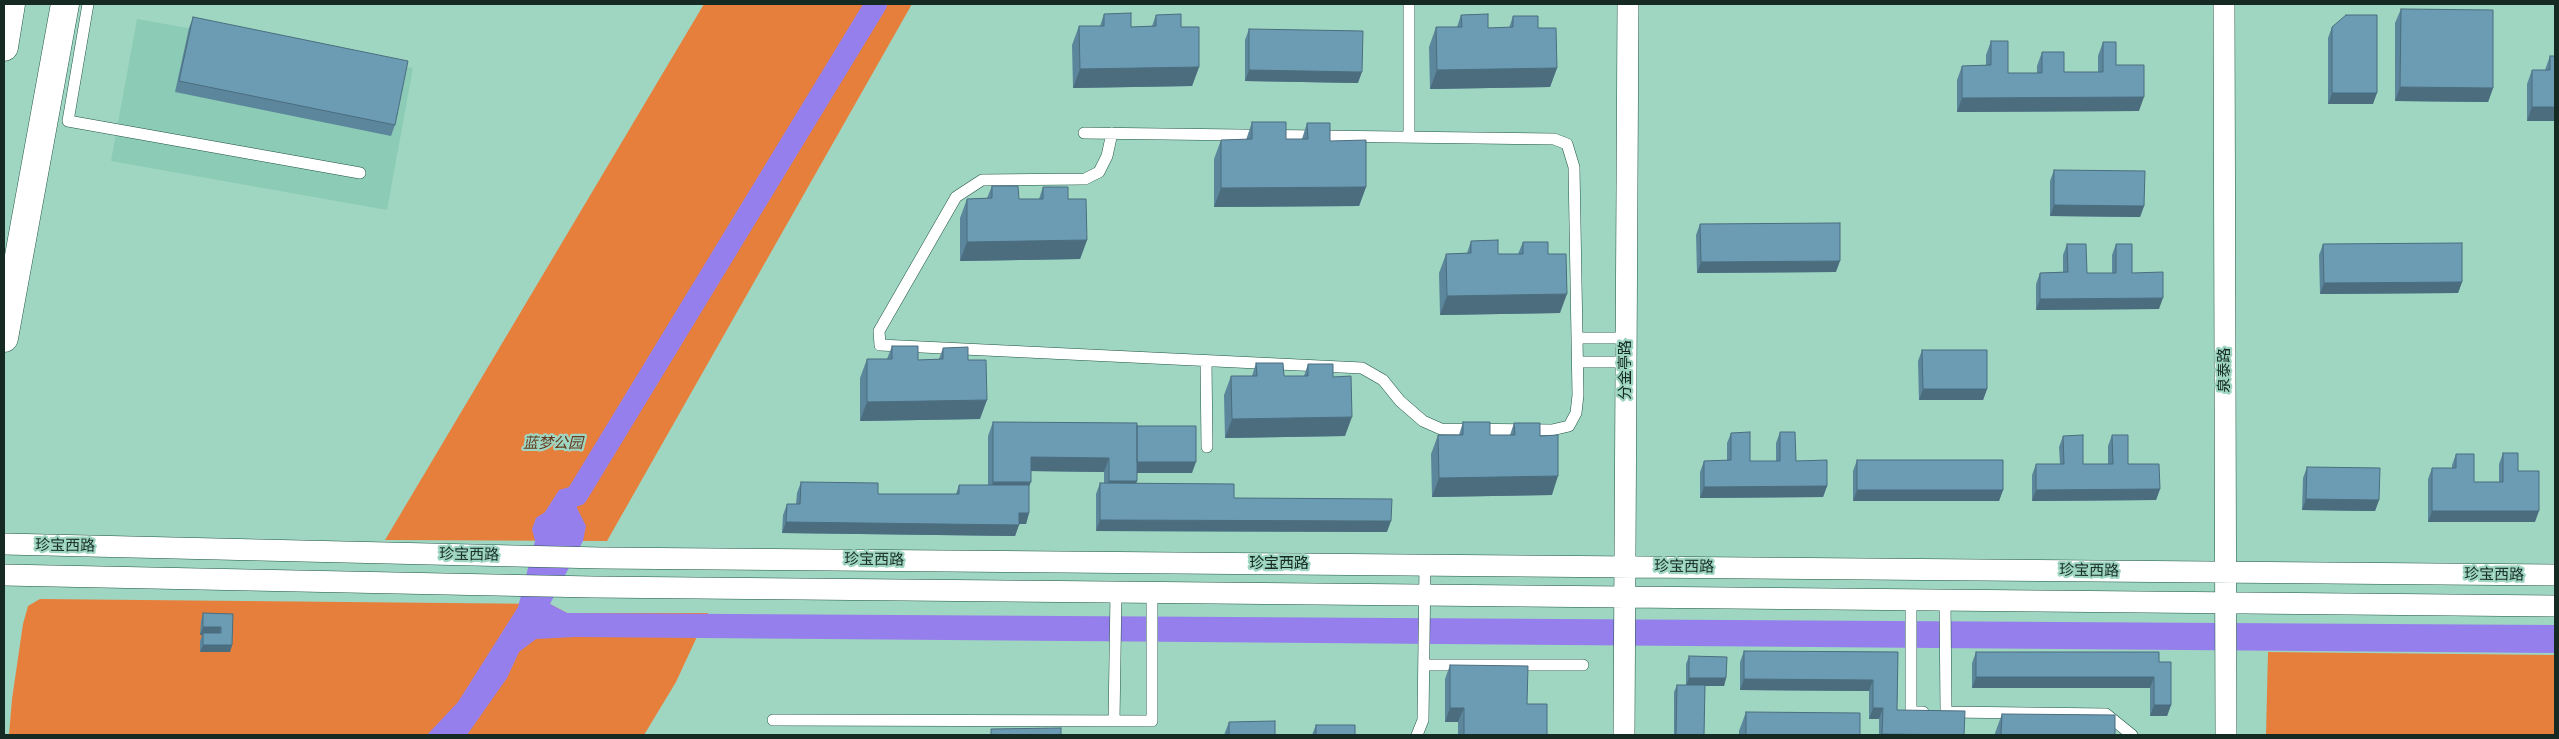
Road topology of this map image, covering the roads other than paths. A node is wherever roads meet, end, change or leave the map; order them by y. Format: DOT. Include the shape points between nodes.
graph roads {
  1 [pos="11,4"];
  2 [pos="65,4"];
  3 [pos="88,4"];
  4 [pos="1409,4"];
  5 [pos="1628,4"];
  6 [pos="2224,4"];
  7 [pos="4,47"];
  8 [pos="1084,133"];
  9 [pos="1112,133"];
  10 [pos="1409,137"];
  11 [pos="360,174"];
  12 [pos="4,338"];
  13 [pos="1577,338"];
  14 [pos="1626,338"];
  15 [pos="1206,361"];
  16 [pos="1578,362"];
  17 [pos="1626,362"];
  18 [pos="1207,447"];
  19 [pos="4,544"];
  20 [pos="1425,565"];
  21 [pos="1625,567"];
  22 [pos="2225,572"];
  23 [pos="4,575"];
  24 [pos="2555,575"];
  25 [pos="1116,592"];
  26 [pos="1152,592"];
  27 [pos="1425,595"];
  28 [pos="1625,597"];
  29 [pos="1911,600"];
  30 [pos="1945,600"];
  31 [pos="2226,603"];
  32 [pos="2555,606"];
  33 [pos="1424,665"];
  34 [pos="1584,665"];
  35 [pos="1946,712"];
  36 [pos="773,720"];
  37 [pos="1114,721"];
  38 [pos="1418,735"];
  39 [pos="1624,735"];
  40 [pos="2132,735"];
  41 [pos="2226,735"];
  1 -- 7 [label="highway"];
  2 -- 12 [label="highway"];
  3 -- 11 [label="lane" via="68,121"];
  4 -- 10 [label="lane"];
  5 -- 14 [label="street, 分金亭路"];
  6 -- 22 [label="street, 泉泰路"];
  8 -- 9 [label="lane"];
  9 -- 10 [label="lane"];
  9 -- 15 [label="lane" via="1107,156 1099,172 1085,179 982,180 956,197 880,332 880,345"];
  10 -- 13 [label="lane" via="1554,139 1567,144 1574,167"];
  13 -- 14 [label="lane"];
  13 -- 16 [label="lane"];
  14 -- 17 [label="street, 分金亭路"];
  15 -- 16 [label="lane" via="1362,368 1383,380 1423,421 1441,429 1542,430 1569,426 1576,414"];
  15 -- 18 [label="lane"];
  16 -- 17 [label="lane"];
  17 -- 21 [label="street, 分金亭路"];
  19 -- 20 [label="street, 珍宝西路" via="601,558"];
  20 -- 21 [label="street, 珍宝西路"];
  20 -- 27 [label="lane"];
  21 -- 22 [label="street, 珍宝西路"];
  21 -- 28 [label="street, 分金亭路"];
  22 -- 24 [label="street, 珍宝西路"];
  22 -- 31 [label="street, 泉泰路"];
  23 -- 25 [label="street, 珍宝西路" via="593,587"];
  25 -- 26 [label="street, 珍宝西路"];
  25 -- 37 [label="lane"];
  26 -- 27 [label="street, 珍宝西路"];
  26 -- 37 [label="lane" via="1152,722"];
  27 -- 28 [label="street, 珍宝西路"];
  27 -- 33 [label="lane"];
  28 -- 29 [label="street, 珍宝西路"];
  28 -- 39 [label="street, 分金亭路"];
  29 -- 30 [label="street, 珍宝西路"];
  29 -- 35 [label="lane" via="1911,712"];
  30 -- 31 [label="street, 珍宝西路"];
  30 -- 35 [label="lane"];
  31 -- 32 [label="street, 珍宝西路"];
  31 -- 41 [label="street, 泉泰路"];
  33 -- 34 [label="lane"];
  33 -- 38 [label="lane" via="1423,720"];
  35 -- 40 [label="lane" via="2106,714"];
  36 -- 37 [label="lane"];
}
